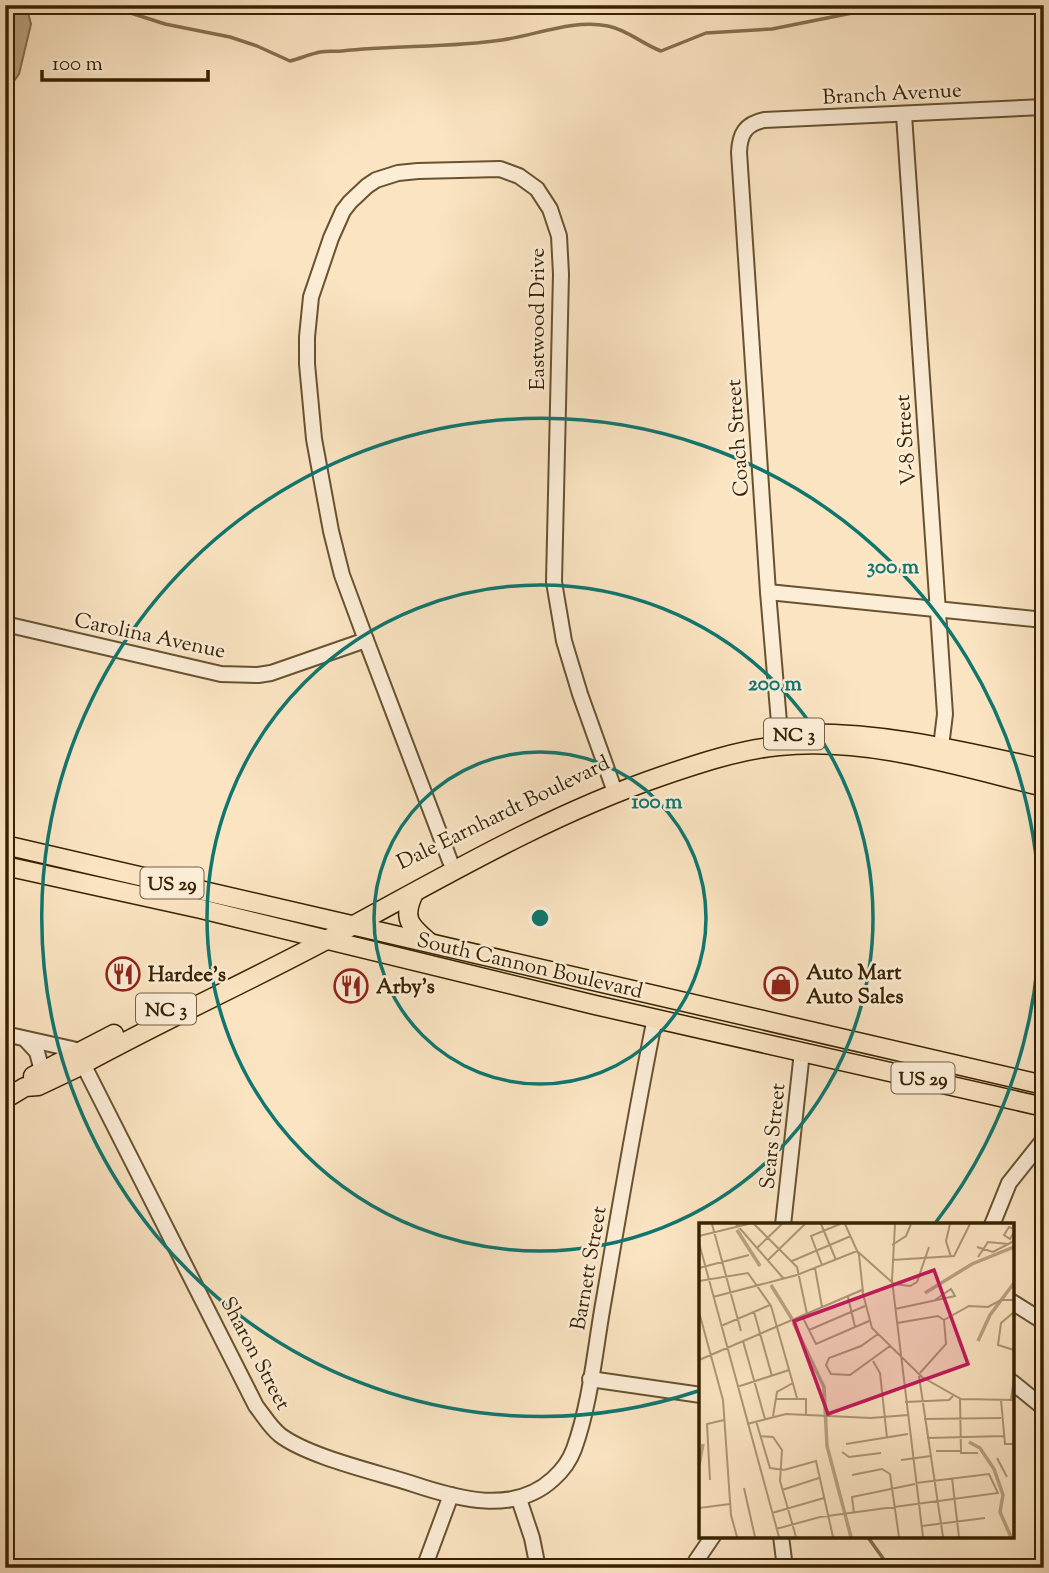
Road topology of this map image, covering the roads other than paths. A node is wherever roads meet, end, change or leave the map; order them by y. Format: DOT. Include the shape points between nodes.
graph roads {
  1 [pos="1044,107"];
  2 [pos="904,115"];
  3 [pos="745,128"];
  4 [pos="768,592"];
  5 [pos="937,609"];
  6 [pos="1044,620"];
  7 [pos="5,624"];
  8 [pos="366,640"];
  9 [pos="780,740"];
  10 [pos="940,754"];
  11 [pos="1044,769"];
  12 [pos="613,787"];
  13 [pos="1044,787"];
  14 [pos="5,845"];
  15 [pos="450,861"];
  16 [pos="5,866"];
  17 [pos="414,893"];
  18 [pos="346,923"];
  19 [pos="319,937"];
  20 [pos="429,942"];
  21 [pos="734,1013"];
  22 [pos="655,1018"];
  23 [pos="5,1034"];
  24 [pos="24,1038"];
  25 [pos="802,1052"];
  26 [pos="82,1057"];
  27 [pos="42,1071"];
  28 [pos="1044,1086"];
  29 [pos="25,1087"];
  30 [pos="5,1098"];
  31 [pos="1044,1107"];
  32 [pos="1044,1139"];
  33 [pos="783,1223"];
  34 [pos="993,1223"];
  35 [pos="1014,1304"];
  36 [pos="1044,1322"];
  37 [pos="590,1379"];
  38 [pos="1014,1384"];
  39 [pos="699,1395"];
  40 [pos="1044,1409"];
  41 [pos="451,1495"];
  42 [pos="519,1499"];
  43 [pos="712,1538"];
  44 [pos="781,1538"];
  45 [pos="424,1568"];
  46 [pos="538,1568"];
  47 [pos="696,1568"];
  48 [pos="785,1568"];
  1 -- 2 [label="street, Branch Avenue"];
  2 -- 3 [label="street, Branch Avenue" via="764,120"];
  2 -- 5 [label="street, V-8 Street"];
  3 -- 4 [label="street, Coach Street" via="739,152"];
  4 -- 5 [label="street"];
  4 -- 9 [label="street, Coach Street"];
  5 -- 6 [label="street"];
  5 -- 10 [label="street, V-8 Street" via="945,714"];
  7 -- 8 [label="street, Carolina Avenue" via="221,674 271,673"];
  8 -- 12 [label="street, Eastwood Drive" via="342,575 314,439 307,337 311,298 323,257 343,211 376,180 418,171 475,168 509,172 545,198 559,236 554,582 564,641"];
  8 -- 15 [label="street, Eastwood Drive"];
  9 -- 10 [label="main road, Dale Earnhardt Boulevard / NC 3"];
  9 -- 12 [label="main road, Dale Earnhardt Boulevard / NC 3"];
  10 -- 11 [label="main road, Dale Earnhardt Boulevard / NC 3"];
  10 -- 13 [label="main road, Dale Earnhardt Boulevard / NC 3"];
  12 -- 15 [label="main road, Dale Earnhardt Boulevard / NC 3" via="540,814"];
  12 -- 17 [label="main road, Dale Earnhardt Boulevard / NC 3"];
  14 -- 18 [label="main road, South Cannon Boulevard / US 29"];
  15 -- 18 [label="main road, Dale Earnhardt Boulevard / NC 3"];
  16 -- 19 [label="main road, South Cannon Boulevard / US 29"];
  17 -- 18 [label="main road, Dale Earnhardt Boulevard / NC 3"];
  17 -- 20 [label="main road" via="408,917"];
  18 -- 19 [label="main road, Dale Earnhardt Boulevard / NC 3"];
  18 -- 20 [label="main road, South Cannon Boulevard / US 29"];
  19 -- 22 [label="main road, South Cannon Boulevard / US 29"];
  19 -- 26 [label="main road, Dale Earnhardt Boulevard / NC 3"];
  20 -- 21 [label="main road, South Cannon Boulevard / US 29"];
  21 -- 22 [label="main road, US 29" via="717,1016 674,1011"];
  21 -- 28 [label="main road, South Cannon Boulevard / US 29"];
  22 -- 25 [label="main road, South Cannon Boulevard / US 29"];
  22 -- 37 [label="street, Barnett Street"];
  23 -- 24 [label="street"];
  24 -- 26 [label="street"];
  24 -- 27 [label="street" via="37,1052"];
  25 -- 31 [label="main road, South Cannon Boulevard / US 29"];
  25 -- 33 [label="street, Sears Street"];
  26 -- 27 [label="main road, Dale Earnhardt Boulevard / NC 3"];
  26 -- 29 [label="main road, Dale Earnhardt Boulevard / NC 3" via="38,1086"];
  26 -- 41 [label="street, Sharon Street" via="270,1426 300,1447"];
  27 -- 29 [label="main road, Dale Earnhardt Boulevard / NC 3"];
  29 -- 30 [label="main road, Dale Earnhardt Boulevard / NC 3"];
  32 -- 34 [label="street" via="1009,1183"];
  35 -- 36 [label="street"];
  37 -- 39 [label="street"];
  37 -- 42 [label="street, Barnett Street" via="574,1450 565,1466 547,1484"];
  38 -- 40 [label="street"];
  41 -- 42 [label="street, Sharon Street" via="497,1502"];
  41 -- 45 [label="street"];
  42 -- 46 [label="street"];
  43 -- 47 [label="street"];
  44 -- 48 [label="street"];
}
